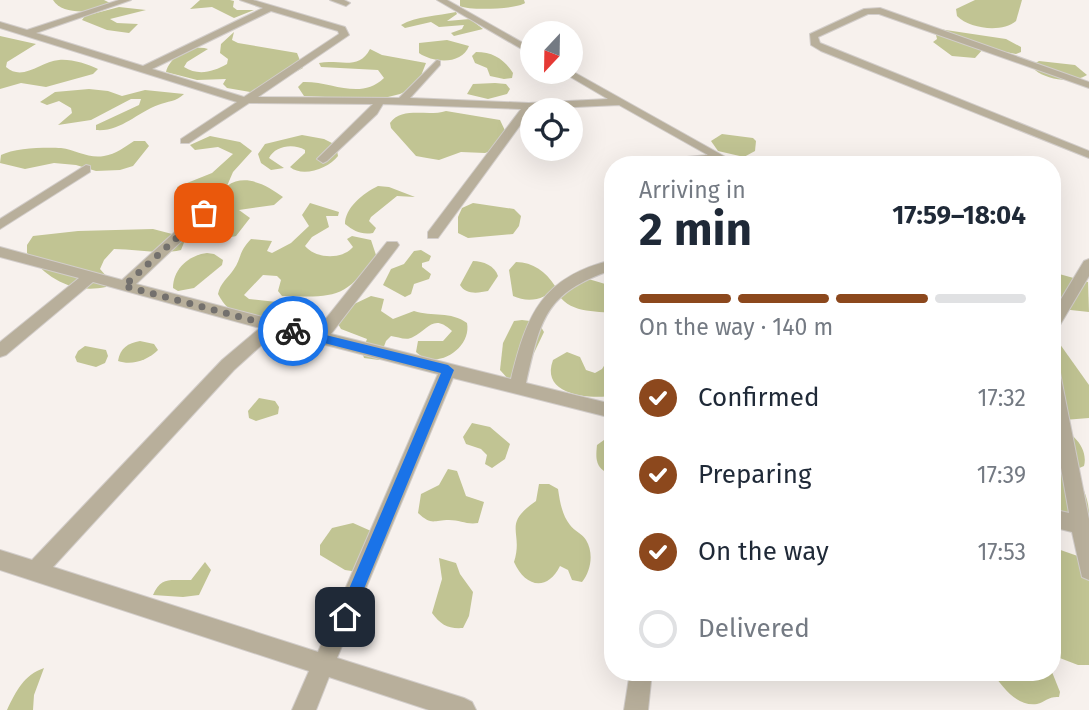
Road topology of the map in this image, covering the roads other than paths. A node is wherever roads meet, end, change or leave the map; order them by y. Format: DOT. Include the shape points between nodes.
graph roads {
  1 [pos="127,0"];
  2 [pos="244,0"];
  3 [pos="334,0"];
  4 [pos="441,0"];
  5 [pos="346,3"];
  6 [pos="270,8"];
  7 [pos="0,25"];
  8 [pos="28,33"];
  9 [pos="520,45"];
  10 [pos="437,62"];
  11 [pos="144,69"];
  12 [pos="583,81"];
  13 [pos="1089,85"];
  14 [pos="243,100"];
  15 [pos="380,101"];
  16 [pos="402,101"];
  17 [pos="621,102"];
  18 [pos="583,104"];
  19 [pos="520,106"];
  20 [pos="520,118"];
  21 [pos="185,141"];
  22 [pos="1089,155"];
  23 [pos="716,156"];
  24 [pos="323,159"];
  25 [pos="86,169"];
  26 [pos="223,195"];
  27 [pos="0,225"];
  28 [pos="433,234"];
  29 [pos="392,245"];
  30 [pos="0,253"];
  31 [pos="1089,264"];
  32 [pos="604,268"];
  33 [pos="90,277"];
  34 [pos="124,286"];
  35 [pos="1061,311"];
  36 [pos="273,326"];
  37 [pos="320,337"];
  38 [pos="0,351"];
  39 [pos="448,370"];
  40 [pos="517,386"];
  41 [pos="604,409"];
  42 [pos="1061,420"];
  43 [pos="1061,520"];
  44 [pos="1081,525"];
  45 [pos="0,560"];
  46 [pos="1089,570"];
  47 [pos="35,572"];
  48 [pos="324,667"];
  49 [pos="640,681"];
  50 [pos="304,710"];
  51 [pos="464,710"];
  52 [pos="636,710"];
  1 -- 8 [label="street"];
  2 -- 6 [label="street"];
  3 -- 5 [label="street"];
  4 -- 9 [label="street"];
  6 -- 11 [label="street"];
  6 -- 14 [label="street" via="342,29 344,35"];
  7 -- 8 [label="street"];
  8 -- 11 [label="street"];
  10 -- 16 [label="street"];
  11 -- 14 [label="street"];
  12 -- 17 [label="street"];
  13 -- 22 [label="street" via="880,11 867,11 813,36 816,45 824,49"];
  14 -- 15 [label="street"];
  14 -- 21 [label="street"];
  15 -- 16 [label="street"];
  15 -- 24 [label="street"];
  16 -- 19 [label="street"];
  17 -- 18 [label="street"];
  17 -- 23 [label="street"];
  20 -- 28 [label="street"];
  25 -- 27 [label="street"];
  26 -- 34 [label="street"];
  29 -- 37 [label="street"];
  30 -- 33 [label="street"];
  31 -- 35 [label="street"];
  32 -- 40 [label="street" via="564,285 550,297 532,327"];
  33 -- 34 [label="street"];
  33 -- 38 [label="street"];
  34 -- 36 [label="street"];
  36 -- 37 [label="street"];
  36 -- 47 [label="street" via="228,365"];
  37 -- 39 [label="street"];
  39 -- 40 [label="street"];
  39 -- 48 [label="street"];
  40 -- 41 [label="street"];
  42 -- 44 [label="street"];
  43 -- 44 [label="street"];
  44 -- 46 [label="street"];
  45 -- 47 [label="street"];
  47 -- 48 [label="street"];
  48 -- 50 [label="street"];
  48 -- 51 [label="street"];
  49 -- 52 [label="street"];
}
